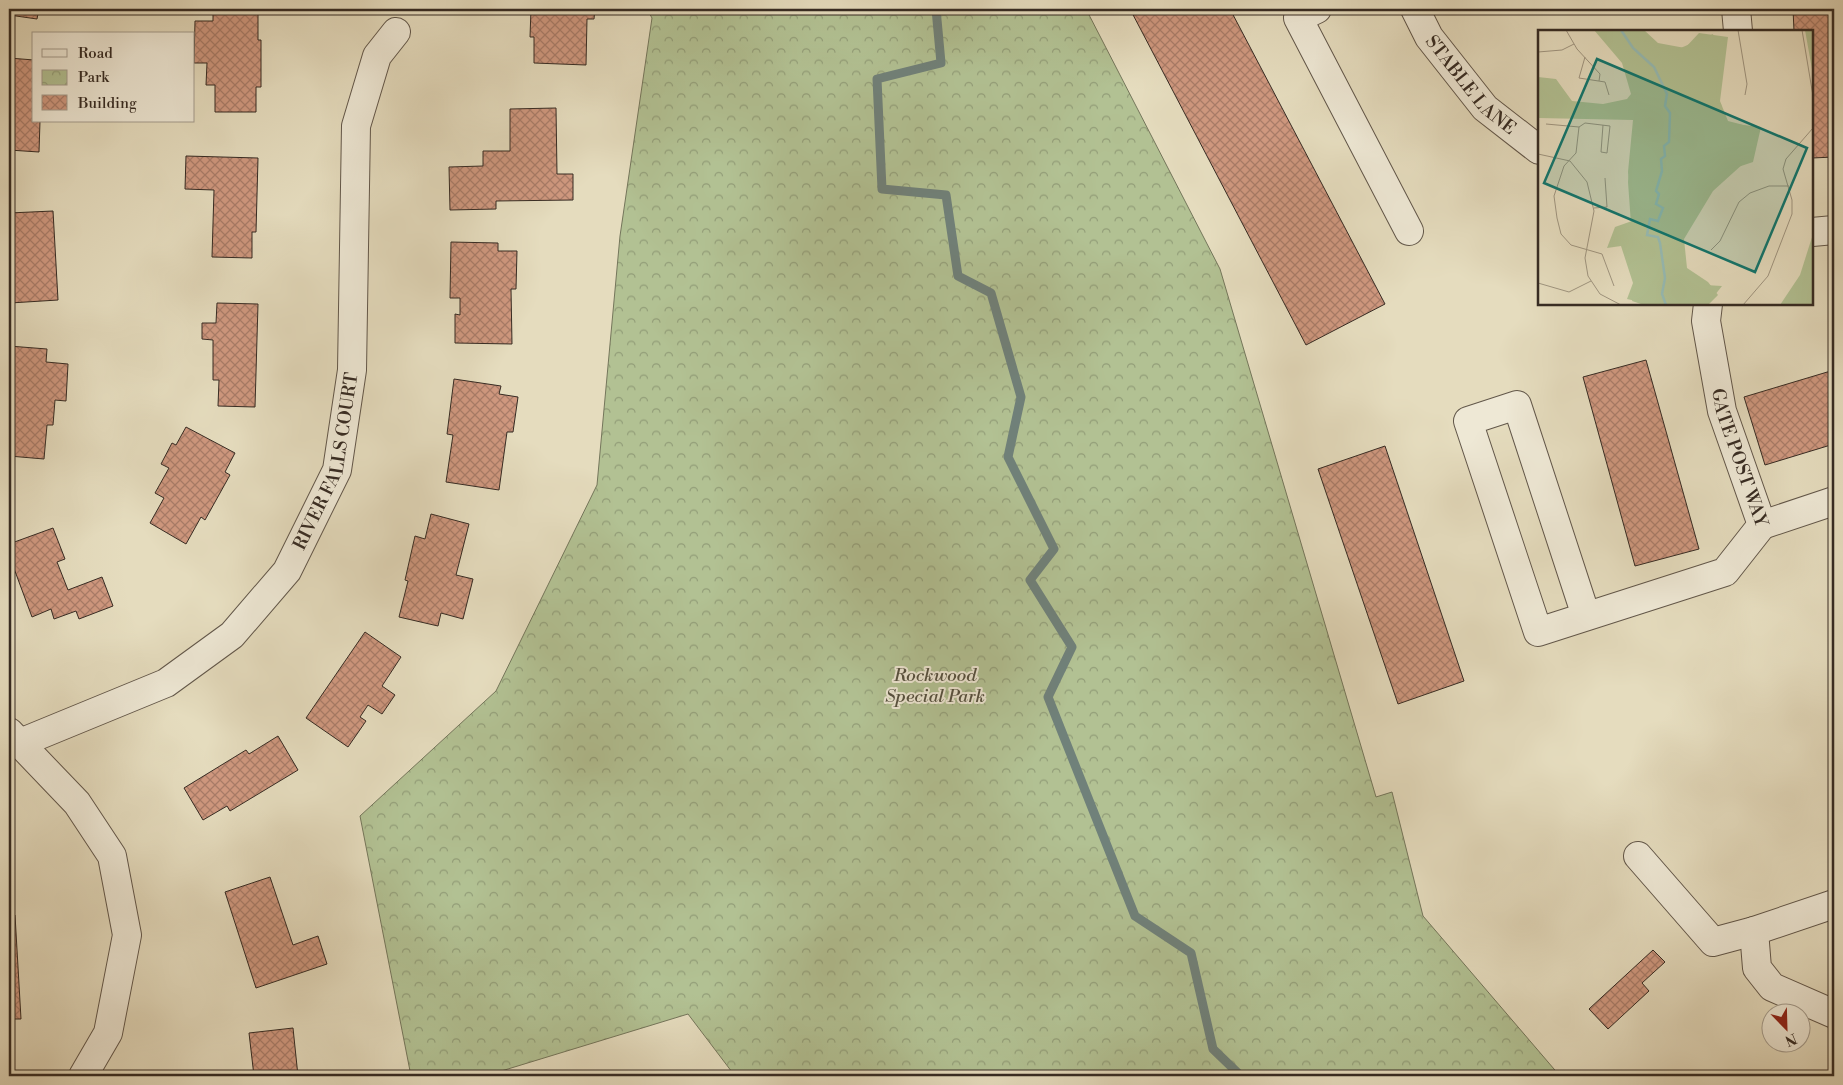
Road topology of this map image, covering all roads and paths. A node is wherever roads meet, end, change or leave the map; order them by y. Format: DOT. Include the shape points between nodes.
graph roads {
  1 [pos="1415,9"];
  2 [pos="1736,9"];
  3 [pos="1308,14"];
  4 [pos="1738,30"];
  5 [pos="396,32"];
  6 [pos="1538,149"];
  7 [pos="1409,230"];
  8 [pos="1834,230"];
  9 [pos="1813,232"];
  10 [pos="1708,305"];
  11 [pos="1834,501"];
  12 [pos="1762,525"];
  13 [pos="1586,616"];
  14 [pos="14,738"];
  15 [pos="1638,856"];
  16 [pos="1834,904"];
  17 [pos="1754,931"];
  18 [pos="1834,1014"];
  19 [pos="83,1076"];
  1 -- 6 [label="street, STABLE LANE" via="1429,37 1485,108"];
  2 -- 4 [label="street"];
  3 -- 7 [label="street"];
  5 -- 14 [label="street, RIVER FALLS COURT" via="377,56 356,126 352,370 337,470 287,571 232,635 166,683"];
  8 -- 9 [label="street"];
  10 -- 12 [label="street, GATE POST WAY" via="1706,321 1722,411"];
  11 -- 12 [label="street"];
  12 -- 13 [label="street, GATE POST WAY" via="1725,572"];
  13 -- 13 [label="street, GATE POST WAY" via="1538,632 1468,421 1517,405"];
  14 -- 19 [label="street" via="77,803 114,864 127,935 108,1033"];
  15 -- 17 [label="street" via="1713,942"];
  16 -- 17 [label="street"];
  17 -- 18 [label="street" via="1758,968 1772,987"];
}
